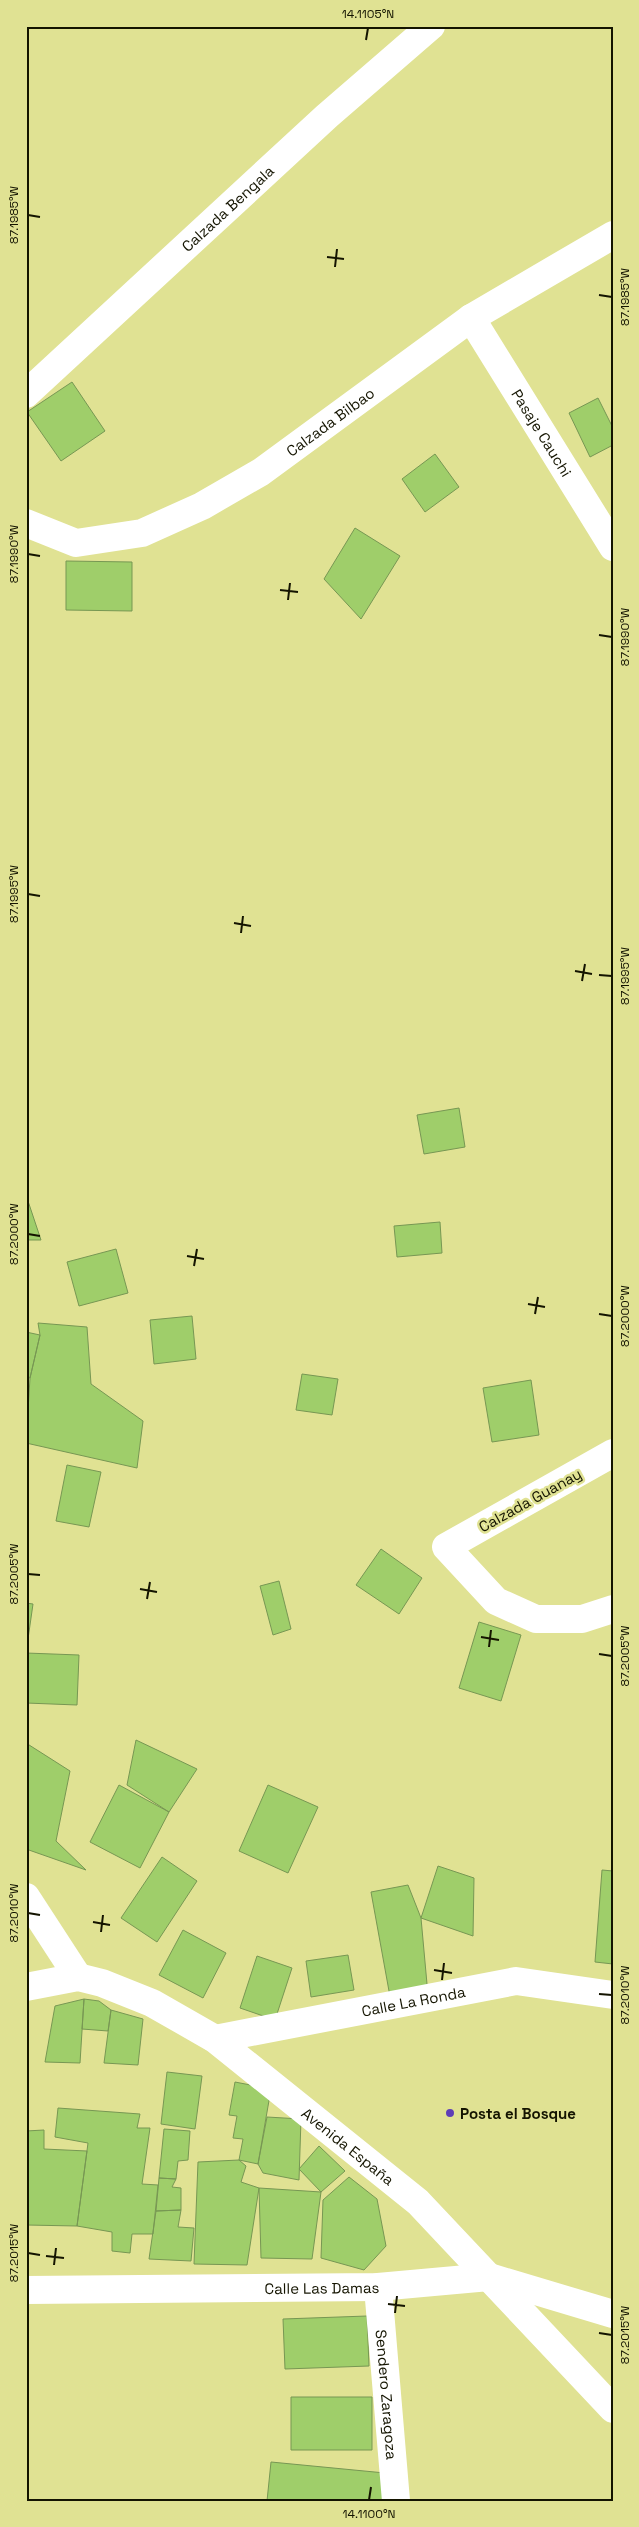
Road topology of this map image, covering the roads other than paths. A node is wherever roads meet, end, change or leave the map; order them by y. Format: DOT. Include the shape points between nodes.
graph roads {
  1 [pos="431,26"];
  2 [pos="613,235"];
  3 [pos="471,318"];
  4 [pos="26,394"];
  5 [pos="26,523"];
  6 [pos="613,547"];
  7 [pos="613,1453"];
  8 [pos="613,1609"];
  9 [pos="26,1896"];
  10 [pos="78,1978"];
  11 [pos="26,1987"];
  12 [pos="613,1995"];
  13 [pos="215,2039"];
  14 [pos="489,2277"];
  15 [pos="378,2287"];
  16 [pos="26,2290"];
  17 [pos="613,2314"];
  18 [pos="613,2409"];
  19 [pos="396,2501"];
  1 -- 4 [label="street, Calzada Bengala" via="327,116"];
  2 -- 3 [label="street, Calzada Bilbao"];
  3 -- 5 [label="street, Calzada Bilbao" via="261,472 194,510 142,533 76,543"];
  3 -- 6 [label="street, Pasaje Cauchi"];
  7 -- 8 [label="street, Calzada Guanay" via="446,1547 496,1601 536,1618 582,1619"];
  9 -- 10 [label="street"];
  10 -- 11 [label="street, Avenida España"];
  10 -- 13 [label="street, Avenida España" via="102,1983 152,2003"];
  12 -- 13 [label="street, Calle La Ronda" via="516,1981"];
  13 -- 14 [label="street, Avenida España" via="418,2202"];
  14 -- 15 [label="street, Calle Las Damas"];
  14 -- 17 [label="street, Calle Las Damas"];
  14 -- 18 [label="street, Avenida España"];
  15 -- 16 [label="street, Calle Las Damas"];
  15 -- 19 [label="street, Sendero Zaragoza"];
}
